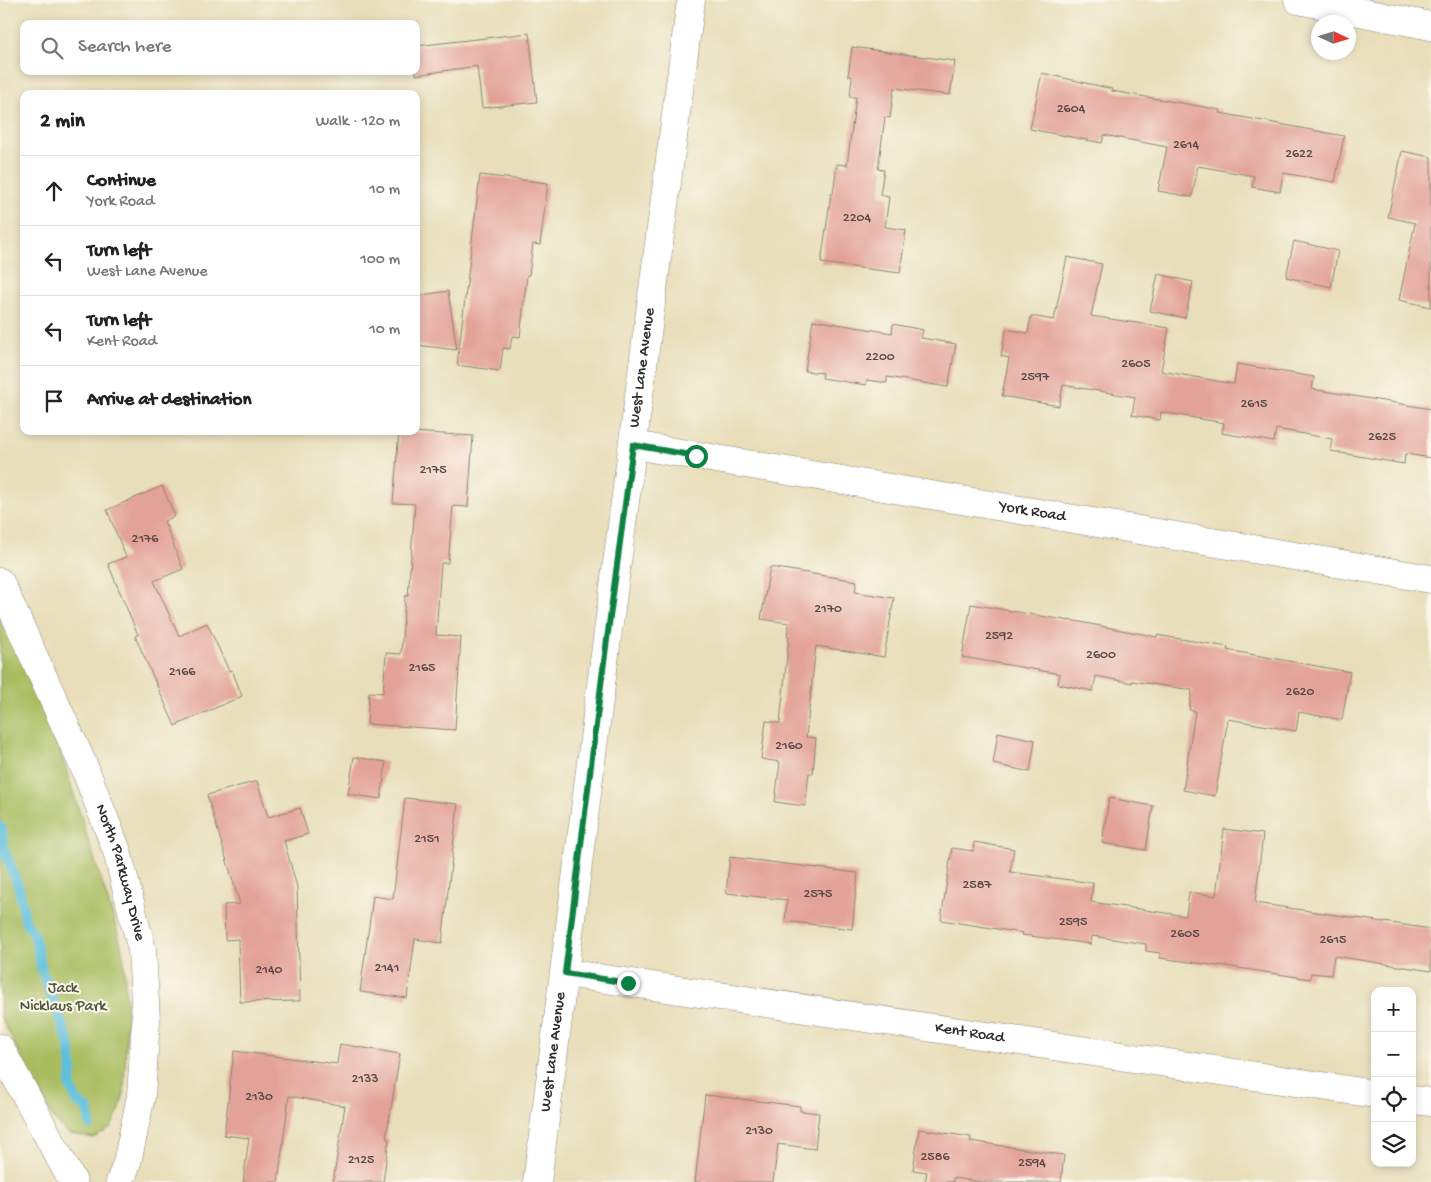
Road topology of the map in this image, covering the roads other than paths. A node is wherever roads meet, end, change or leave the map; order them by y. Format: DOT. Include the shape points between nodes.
graph roads {
  1 [pos="691,0"];
  2 [pos="1298,0"];
  3 [pos="1431,26"];
  4 [pos="633,445"];
  5 [pos="1431,579"];
  6 [pos="0,582"];
  7 [pos="565,973"];
  8 [pos="0,1048"];
  9 [pos="1371,1093"];
  10 [pos="1416,1100"];
  11 [pos="1431,1102"];
  12 [pos="73,1182"];
  13 [pos="120,1182"];
  14 [pos="537,1182"];
  1 -- 4 [label="street, West Lane Avenue"];
  2 -- 3 [label="street"];
  4 -- 5 [label="street, York Road"];
  4 -- 7 [label="street, West Lane Avenue"];
  6 -- 13 [label="street, North Parkway Drive" via="85,769 114,842 142,950 146,1020 141,1096"];
  7 -- 9 [label="street, Kent Road"];
  7 -- 14 [label="street, West Lane Avenue"];
  8 -- 12 [label="street"];
  10 -- 11 [label="street"];
}
